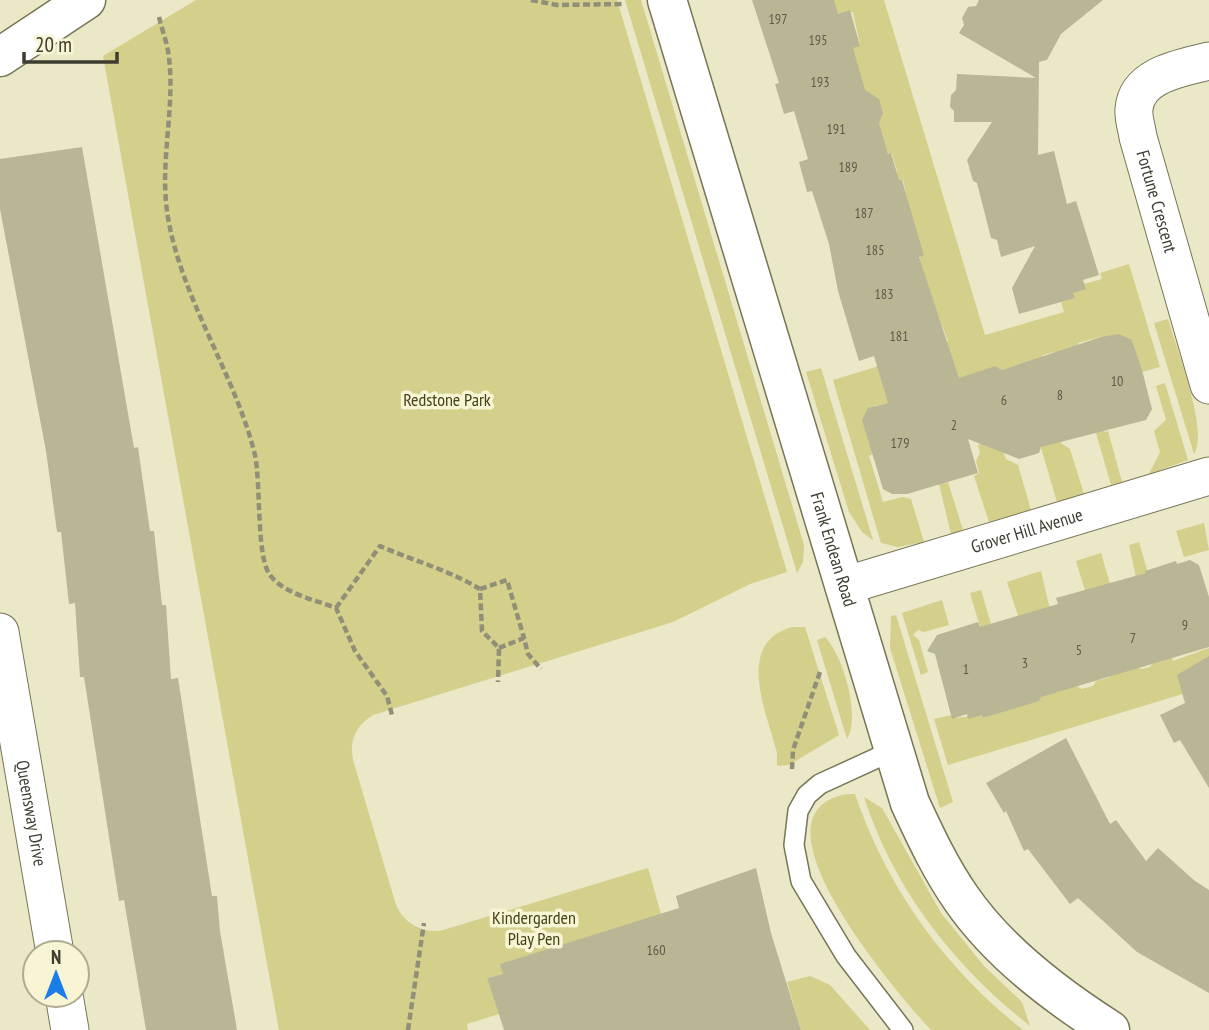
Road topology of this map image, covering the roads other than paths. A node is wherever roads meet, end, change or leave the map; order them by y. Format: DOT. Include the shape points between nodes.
graph roads {
  1 [pos="86,0"];
  2 [pos="667,0"];
  3 [pos="0,57"];
  4 [pos="1209,61"];
  5 [pos="1209,385"];
  6 [pos="1209,476"];
  7 [pos="845,586"];
  8 [pos="0,632"];
  9 [pos="892,751"];
  10 [pos="53,939"];
  11 [pos="67,1009"];
  12 [pos="1088,1024"];
  13 [pos="71,1030"];
  14 [pos="903,1030"];
  1 -- 3 [label="street"];
  2 -- 7 [label="street, Frank Endean Road"];
  4 -- 5 [label="street, Fortune Crescent" via="1162,73 1139,91 1134,110"];
  6 -- 7 [label="street, Grover Hill Avenue"];
  7 -- 9 [label="street, Frank Endean Road"];
  8 -- 10 [label="street, Queensway Drive"];
  9 -- 12 [label="street, Frank Endean Road" via="921,826 961,899 998,942"];
  9 -- 14 [label="lane" via="820,784 807,795 798,811 794,845 801,881 846,956"];
  11 -- 13 [label="street"];
}
